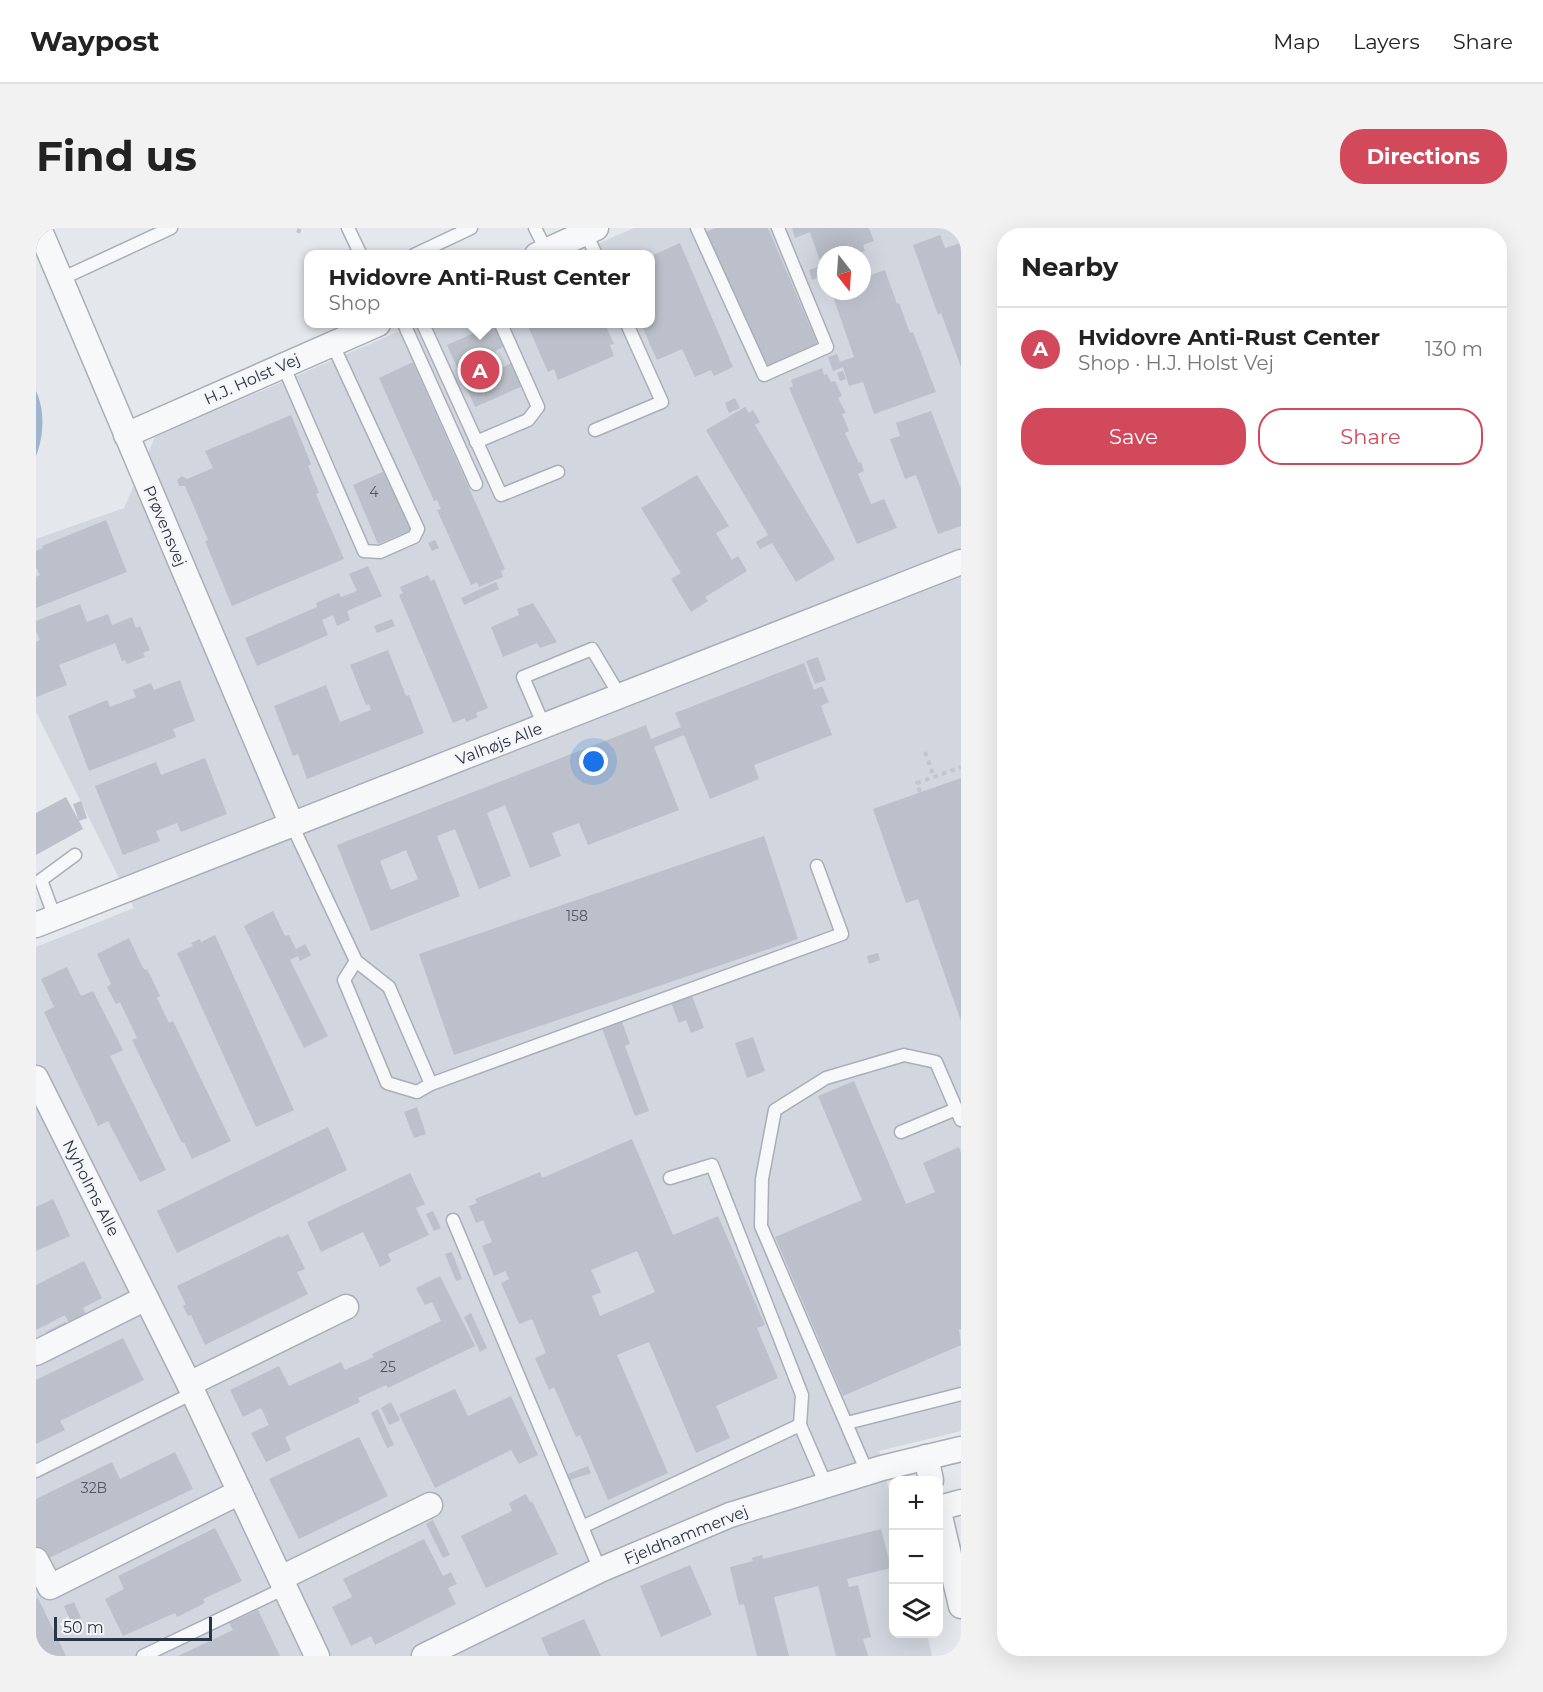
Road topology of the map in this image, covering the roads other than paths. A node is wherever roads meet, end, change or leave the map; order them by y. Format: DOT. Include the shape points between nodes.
graph roads {
  1 [pos="39,228"];
  2 [pos="171,228"];
  3 [pos="348,228"];
  4 [pos="471,228"];
  5 [pos="535,228"];
  6 [pos="697,228"];
  7 [pos="778,228"];
  8 [pos="591,230"];
  9 [pos="151,232"];
  10 [pos="359,250"];
  11 [pos="425,250"];
  12 [pos="540,250"];
  13 [pos="548,250"];
  14 [pos="595,250"];
  15 [pos="61,279"];
  16 [pos="368,328"];
  17 [pos="406,328"];
  18 [pos="425,328"];
  19 [pos="503,328"];
  20 [pos="629,328"];
  21 [pos="332,343"];
  22 [pos="283,364"];
  23 [pos="595,430"];
  24 [pos="126,435"];
  25 [pos="476,442"];
  26 [pos="558,472"];
  27 [pos="476,484"];
  28 [pos="961,562"];
  29 [pos="620,696"];
  30 [pos="544,726"];
  31 [pos="292,825"];
  32 [pos="75,855"];
  33 [pos="817,866"];
  34 [pos="45,921"];
  35 [pos="356,961"];
  36 [pos="36,1078"];
  37 [pos="430,1084"];
  38 [pos="959,1114"];
  39 [pos="901,1132"];
  40 [pos="670,1178"];
  41 [pos="453,1220"];
  42 [pos="146,1299"];
  43 [pos="346,1307"];
  44 [pos="36,1353"];
  45 [pos="191,1388"];
  46 [pos="961,1394"];
  47 [pos="847,1423"];
  48 [pos="800,1425"];
  49 [pos="961,1449"];
  50 [pos="928,1469"];
  51 [pos="36,1471"];
  52 [pos="867,1472"];
  53 [pos="826,1485"];
  54 [pos="240,1492"];
  55 [pos="961,1502"];
  56 [pos="430,1505"];
  57 [pos="943,1509"];
  58 [pos="582,1527"];
  59 [pos="943,1527"];
  60 [pos="36,1560"];
  61 [pos="600,1569"];
  62 [pos="283,1583"];
  63 [pos="42,1587"];
  64 [pos="961,1606"];
  65 [pos="142,1656"];
  66 [pos="317,1656"];
  67 [pos="424,1656"];
  1 -- 15 [label="street, Prøvensvej"];
  2 -- 9 [label="lane"];
  3 -- 10 [label="lane"];
  4 -- 11 [label="lane"];
  5 -- 12 [label="lane"];
  6 -- 7 [label="lane" via="764,375 827,347"];
  8 -- 13 [label="street"];
  8 -- 14 [label="lane"];
  9 -- 15 [label="lane"];
  15 -- 24 [label="street, Prøvensvej"];
  16 -- 21 [label="street, H.J. Holst Vej"];
  17 -- 27 [label="lane"];
  18 -- 25 [label="lane"];
  19 -- 25 [label="lane" via="538,407 528,420"];
  20 -- 23 [label="lane" via="662,402"];
  21 -- 22 [label="street, H.J. Holst Vej"];
  21 -- 22 [label="lane" via="418,529 414,537 380,552 364,551"];
  22 -- 24 [label="street, H.J. Holst Vej"];
  24 -- 31 [label="street, Prøvensvej"];
  25 -- 26 [label="lane" via="501,495"];
  28 -- 29 [label="street, Valhøjs Alle"];
  29 -- 30 [label="street, Valhøjs Alle"];
  29 -- 30 [label="lane" via="592,649 523,677"];
  30 -- 31 [label="street, Valhøjs Alle"];
  31 -- 34 [label="street, Valhøjs Alle"];
  31 -- 35 [label="lane"];
  32 -- 34 [label="lane" via="41,880"];
  33 -- 37 [label="lane" via="842,934"];
  35 -- 37 [label="lane" via="389,987"];
  35 -- 37 [label="lane" via="345,980 387,1083 417,1092"];
  36 -- 42 [label="street, Nyholms Alle"];
  38 -- 39 [label="lane"];
  38 -- 47 [label="lane" via="936,1062 904,1055 826,1078 775,1110 762,1179 761,1226"];
  40 -- 48 [label="lane" via="712,1166 802,1395"];
  41 -- 58 [label="lane"];
  42 -- 44 [label="street"];
  42 -- 45 [label="street, Nyholms Alle"];
  43 -- 45 [label="street"];
  45 -- 51 [label="lane"];
  45 -- 54 [label="street, Nyholms Alle"];
  46 -- 47 [label="lane"];
  47 -- 52 [label="lane"];
  48 -- 53 [label="lane"];
  48 -- 58 [label="lane"];
  49 -- 50 [label="street, Fjeldhammervej"];
  50 -- 52 [label="street, Fjeldhammervej"];
  52 -- 53 [label="street, Fjeldhammervej"];
  53 -- 61 [label="street, Fjeldhammervej" via="730,1515"];
  54 -- 62 [label="street, Nyholms Alle"];
  54 -- 63 [label="street" via="50,1587"];
  55 -- 57 [label="street"];
  56 -- 62 [label="street"];
  58 -- 61 [label="lane"];
  59 -- 64 [label="street"];
  60 -- 63 [label="street"];
  61 -- 67 [label="street, Fjeldhammervej"];
  62 -- 65 [label="lane"];
  62 -- 66 [label="street, Nyholms Alle"];
}
